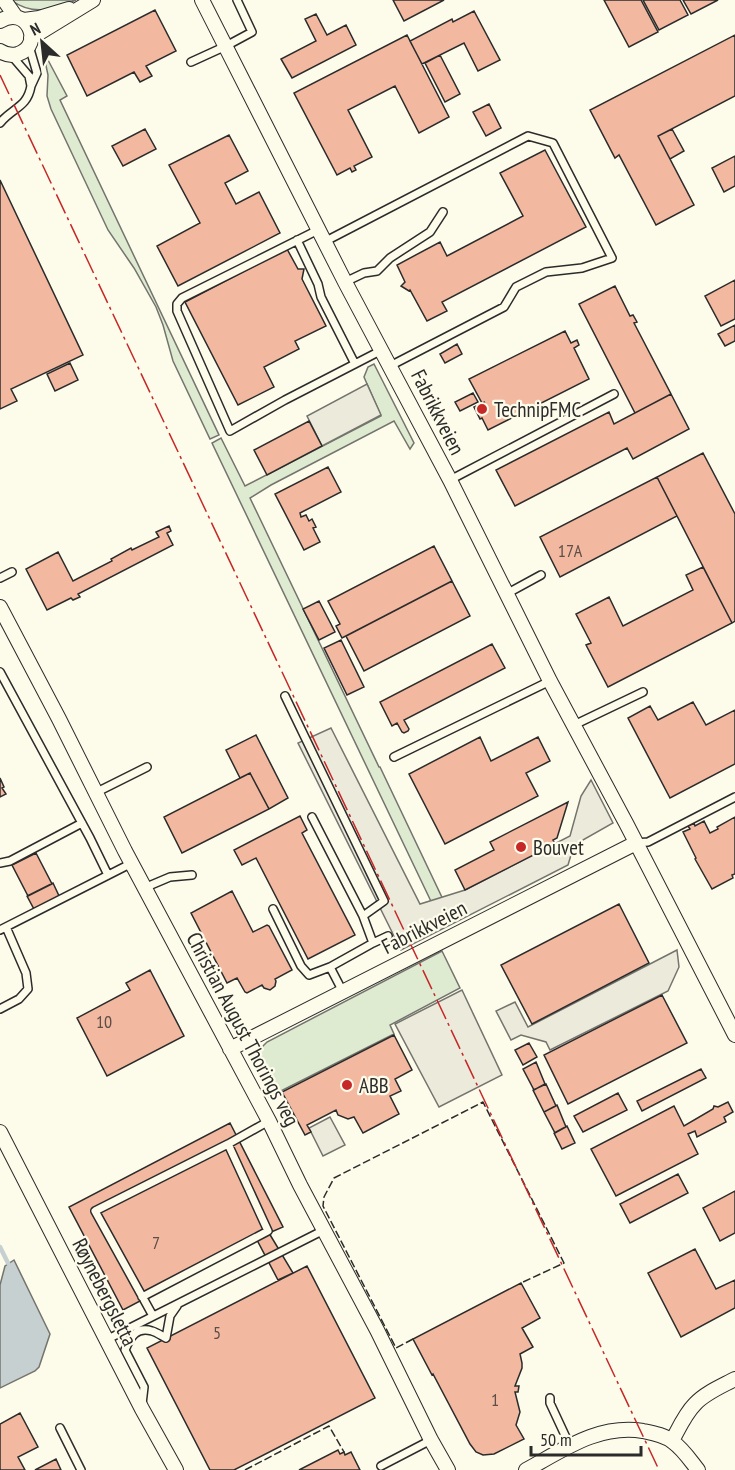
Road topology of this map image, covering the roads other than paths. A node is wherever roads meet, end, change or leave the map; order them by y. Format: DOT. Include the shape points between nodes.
graph roads {
  1 [pos="4,0"];
  2 [pos="202,0"];
  3 [pos="237,0"];
  4 [pos="91,1"];
  5 [pos="20,19"];
  6 [pos="0,21"];
  7 [pos="30,42"];
  8 [pos="226,46"];
  9 [pos="5,55"];
  10 [pos="191,62"];
  11 [pos="31,86"];
  12 [pos="3,113"];
  13 [pos="0,123"];
  14 [pos="443,212"];
  15 [pos="321,236"];
  16 [pos="297,240"];
  17 [pos="345,282"];
  18 [pos="382,350"];
  19 [pos="355,364"];
  20 [pos="390,366"];
  21 [pos="614,394"];
  22 [pos="450,480"];
  23 [pos="12,572"];
  24 [pos="541,575"];
  25 [pos="0,578"];
  26 [pos="506,594"];
  27 [pos="0,607"];
  28 [pos="0,672"];
  29 [pos="550,681"];
  30 [pos="643,692"];
  31 [pos="285,696"];
  32 [pos="574,725"];
  33 [pos="394,757"];
  34 [pos="147,767"];
  35 [pos="95,793"];
  36 [pos="735,797"];
  37 [pos="312,817"];
  38 [pos="82,823"];
  39 [pos="636,843"];
  40 [pos="0,863"];
  41 [pos="132,863"];
  42 [pos="108,875"];
  43 [pos="192,875"];
  44 [pos="144,888"];
  45 [pos="273,909"];
  46 [pos="363,916"];
  47 [pos="3,929"];
  48 [pos="388,936"];
  49 [pos="373,943"];
  50 [pos="330,967"];
  51 [pos="343,992"];
  52 [pos="0,1009"];
  53 [pos="735,1035"];
  54 [pos="230,1049"];
  55 [pos="268,1121"];
  56 [pos="0,1132"];
  57 [pos="228,1144"];
  58 [pos="324,1230"];
  59 [pos="142,1297"];
  60 [pos="178,1304"];
  61 [pos="153,1316"];
  62 [pos="106,1340"];
  63 [pos="735,1379"];
  64 [pos="550,1398"];
  65 [pos="142,1409"];
  66 [pos="60,1428"];
  67 [pos="431,1440"];
  68 [pos="672,1441"];
  69 [pos="570,1446"];
  70 [pos="381,1466"];
  71 [pos="81,1470"];
  72 [pos="176,1470"];
  73 [pos="448,1470"];
  74 [pos="526,1470"];
  75 [pos="698,1470"];
  1 -- 5 [label="street"];
  2 -- 8 [label="street, Fabrikkveien"];
  3 -- 8 [label="lane" via="252,32"];
  4 -- 5 [label="street" via="39,18"];
  4 -- 7 [label="street"];
  5 -- 6 [label="street"];
  5 -- 7 [label="street" via="30,28"];
  7 -- 9 [label="street" via="21,53"];
  7 -- 11 [label="lane" via="37,73"];
  8 -- 10 [label="lane"];
  8 -- 15 [label="street, Fabrikkveien"];
  9 -- 11 [label="lane" via="29,76"];
  11 -- 12 [label="lane" via="24,103"];
  12 -- 13 [label="lane"];
  14 -- 17 [label="lane" via="430,232 377,271"];
  15 -- 16 [label="lane"];
  15 -- 17 [label="street, Fabrikkveien"];
  15 -- 20 [label="lane" via="528,136 553,143 612,258 582,268 546,272 516,287 504,307"];
  16 -- 19 [label="lane"];
  16 -- 19 [label="lane" via="177,304 230,431"];
  17 -- 18 [label="street, Fabrikkveien"];
  18 -- 19 [label="lane"];
  18 -- 20 [label="street, Fabrikkveien"];
  20 -- 22 [label="street, Fabrikkveien"];
  21 -- 22 [label="lane"];
  22 -- 26 [label="street, Fabrikkveien"];
  23 -- 25 [label="lane"];
  24 -- 26 [label="lane"];
  26 -- 29 [label="street, Fabrikkveien"];
  27 -- 35 [label="street, Christian August Thorings veg"];
  28 -- 38 [label="lane"];
  29 -- 32 [label="street, Fabrikkveien"];
  29 -- 33 [label="lane"];
  30 -- 32 [label="lane"];
  31 -- 46 [label="lane" via="384,901"];
  32 -- 39 [label="street, Fabrikkveien"];
  34 -- 35 [label="lane"];
  35 -- 41 [label="street, Christian August Thorings veg"];
  36 -- 39 [label="lane" via="648,842"];
  37 -- 46 [label="lane"];
  38 -- 40 [label="lane"];
  38 -- 42 [label="lane"];
  39 -- 51 [label="street, Fabrikkveien"];
  39 -- 53 [label="street, Fabrikkveien"];
  41 -- 42 [label="lane"];
  41 -- 44 [label="street, Christian August Thorings veg"];
  42 -- 47 [label="lane"];
  43 -- 44 [label="lane" via="170,877"];
  44 -- 54 [label="street, Christian August Thorings veg"];
  45 -- 50 [label="lane" via="309,975"];
  46 -- 49 [label="lane"];
  47 -- 52 [label="lane" via="26,973 28,989"];
  48 -- 49 [label="lane"];
  49 -- 50 [label="lane"];
  50 -- 51 [label="lane"];
  51 -- 54 [label="street, Fabrikkveien"];
  54 -- 55 [label="street, Christian August Thorings veg"];
  55 -- 57 [label="lane"];
  55 -- 58 [label="street, Christian August Thorings veg"];
  56 -- 62 [label="street, Røynebergsletta"];
  57 -- 59 [label="lane" via="268,1231"];
  57 -- 59 [label="lane" via="95,1211"];
  58 -- 60 [label="lane"];
  58 -- 67 [label="street, Christian August Thorings veg"];
  59 -- 61 [label="lane"];
  60 -- 61 [label="lane"];
  60 -- 65 [label="lane" via="170,1316 166,1338 153,1330 140,1331 131,1336 125,1350 144,1387"];
  61 -- 62 [label="lane"];
  62 -- 65 [label="street, Røynebergsletta"];
  63 -- 68 [label="street" via="696,1402"];
  64 -- 69 [label="lane"];
  65 -- 72 [label="street, Røynebergsletta"];
  66 -- 71 [label="lane"];
  67 -- 70 [label="lane"];
  67 -- 73 [label="street, Christian August Thorings veg"];
  68 -- 69 [label="street" via="648,1432 612,1430"];
  68 -- 75 [label="street"];
  69 -- 74 [label="street"];
}
